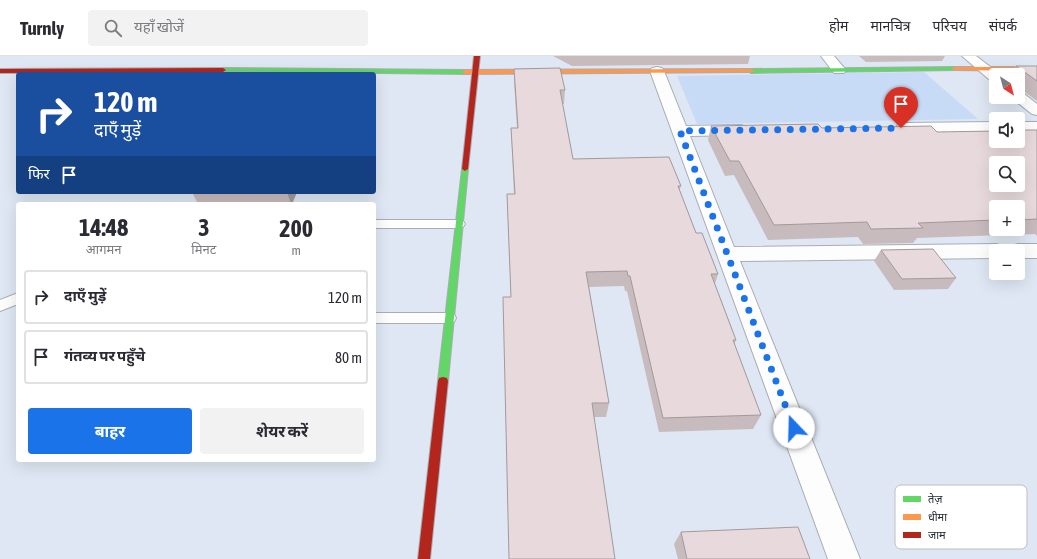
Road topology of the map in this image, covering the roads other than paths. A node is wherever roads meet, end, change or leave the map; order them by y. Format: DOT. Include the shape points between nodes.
graph roads {
  1 [pos="477,56"];
  2 [pos="827,56"];
  3 [pos="968,56"];
  4 [pos="984,69"];
  5 [pos="1037,69"];
  6 [pos="839,70"];
  7 [pos="0,71"];
  8 [pos="657,71"];
  9 [pos="475,72"];
  10 [pos="989,73"];
  11 [pos="1025,102"];
  12 [pos="1037,111"];
  13 [pos="1025,127"];
  14 [pos="1037,127"];
  15 [pos="989,128"];
  16 [pos="885,129"];
  17 [pos="759,130"];
  18 [pos="680,131"];
  19 [pos="376,224"];
  20 [pos="459,224"];
  21 [pos="989,251"];
  22 [pos="1025,251"];
  23 [pos="1037,251"];
  24 [pos="727,254"];
  25 [pos="16,299"];
  26 [pos="0,306"];
  27 [pos="376,318"];
  28 [pos="449,318"];
  29 [pos="424,559"];
  30 [pos="844,559"];
  1 -- 9 [label="street"];
  2 -- 6 [label="street"];
  3 -- 4 [label="street"];
  4 -- 5 [label="street"];
  4 -- 6 [label="street"];
  4 -- 10 [label="street"];
  6 -- 8 [label="street"];
  7 -- 9 [label="street"];
  8 -- 9 [label="street"];
  8 -- 18 [label="street"];
  9 -- 20 [label="street"];
  11 -- 12 [label="street"];
  13 -- 14 [label="street"];
  15 -- 16 [label="street"];
  17 -- 18 [label="street"];
  18 -- 24 [label="street"];
  19 -- 20 [label="lane"];
  20 -- 28 [label="street"];
  21 -- 24 [label="street"];
  22 -- 23 [label="street"];
  24 -- 30 [label="street"];
  25 -- 26 [label="lane"];
  27 -- 28 [label="lane"];
  28 -- 29 [label="street"];
}
